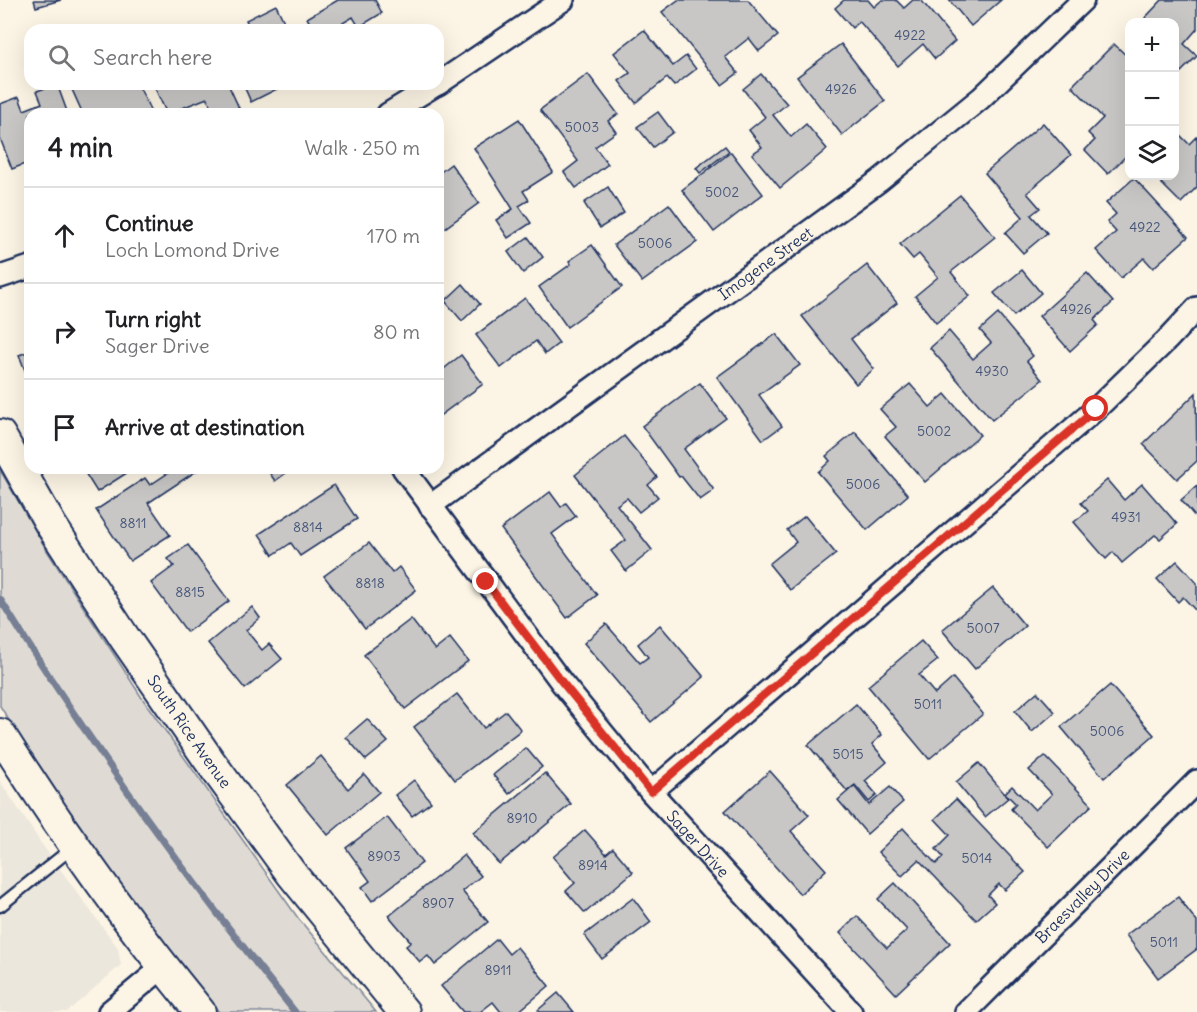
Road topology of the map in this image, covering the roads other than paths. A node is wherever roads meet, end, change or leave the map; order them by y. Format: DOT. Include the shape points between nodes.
graph roads {
  1 [pos="563,0"];
  2 [pos="1083,0"];
  3 [pos="444,80"];
  4 [pos="428,90"];
  5 [pos="398,108"];
  6 [pos="24,269"];
  7 [pos="0,277"];
  8 [pos="1197,308"];
  9 [pos="0,435"];
  10 [pos="407,474"];
  11 [pos="430,506"];
  12 [pos="0,734"];
  13 [pos="1197,781"];
  14 [pos="651,792"];
  15 [pos="75,846"];
  16 [pos="0,906"];
  17 [pos="163,968"];
  18 [pos="109,1012"];
  19 [pos="200,1012"];
  20 [pos="404,1012"];
  21 [pos="851,1012"];
  22 [pos="966,1012"];
  1 -- 3 [label="street"];
  2 -- 11 [label="street, Imogene Street" via="981,98 879,181"];
  4 -- 5 [label="street"];
  6 -- 7 [label="street"];
  8 -- 14 [label="street" via="1096,409"];
  9 -- 20 [label="main road, South Rice Avenue" via="51,525 209,760 291,873"];
  10 -- 11 [label="street, Sager Drive"];
  11 -- 14 [label="street, Sager Drive" via="562,682"];
  12 -- 15 [label="main road"];
  13 -- 22 [label="street, Braesvalley Drive"];
  14 -- 21 [label="street, Sager Drive"];
  15 -- 16 [label="lane"];
  15 -- 17 [label="main road"];
  17 -- 18 [label="street"];
  17 -- 19 [label="main road"];
}
